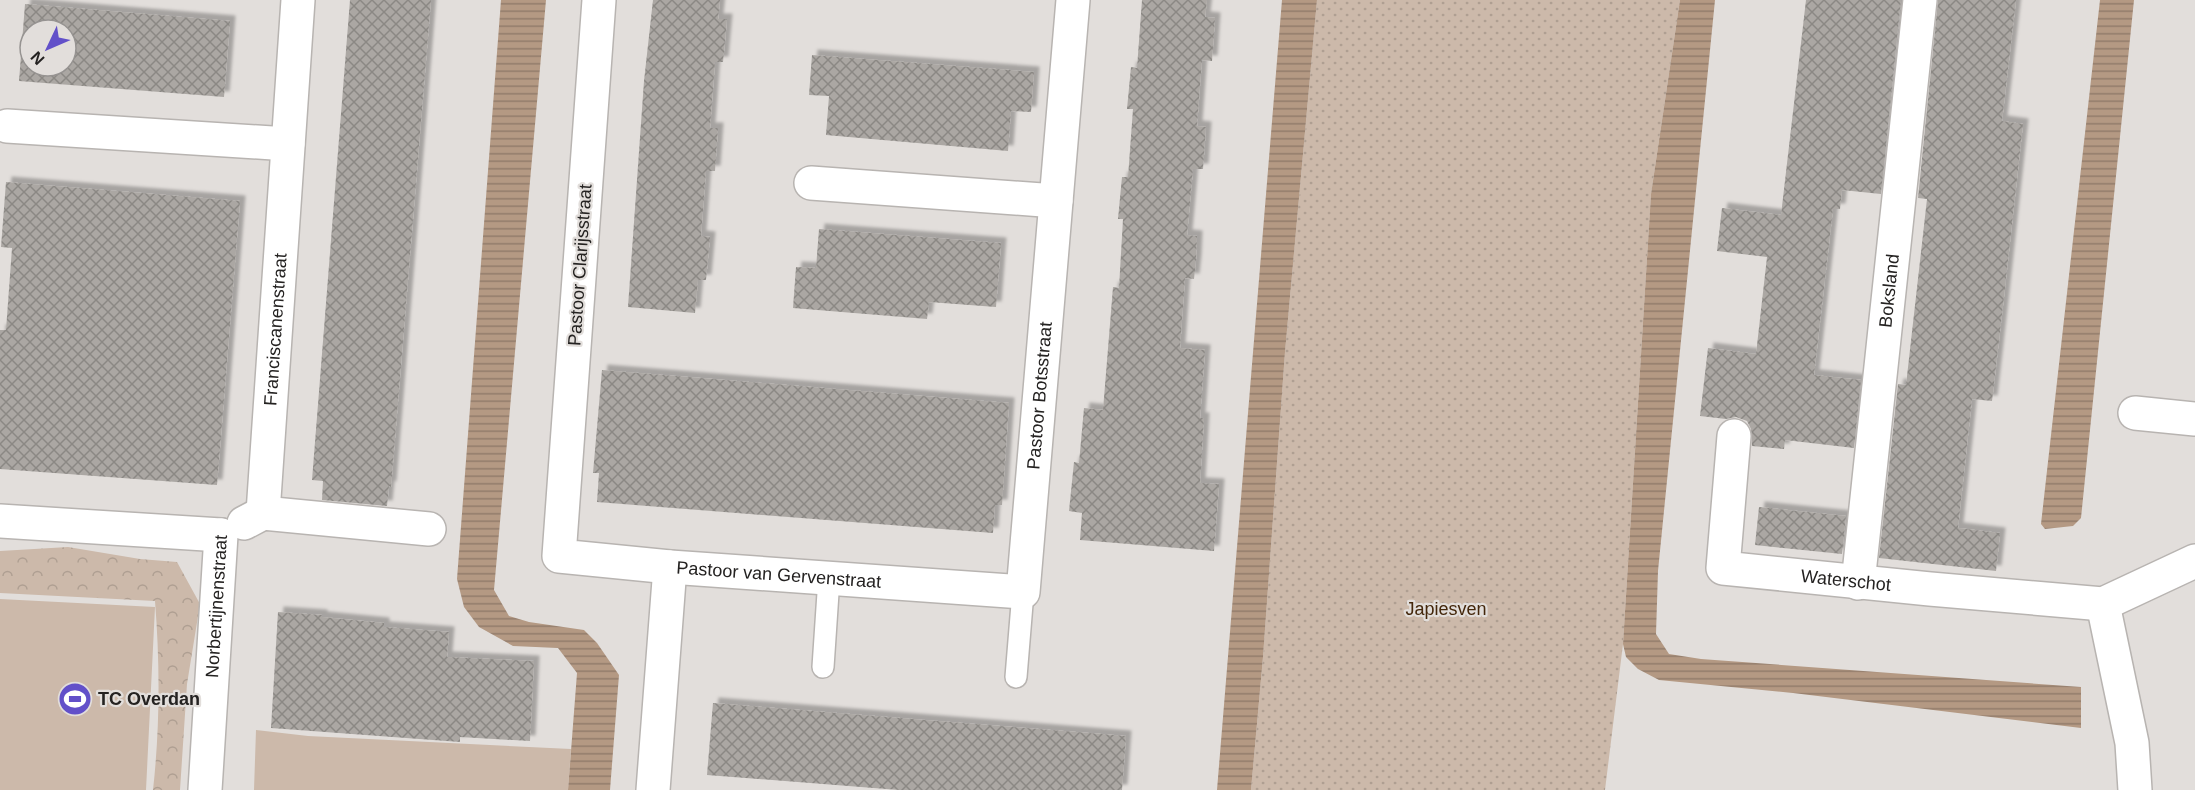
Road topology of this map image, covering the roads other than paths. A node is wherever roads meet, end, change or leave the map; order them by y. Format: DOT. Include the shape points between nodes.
graph roads {
  1 [pos="298,0"];
  2 [pos="599,0"];
  3 [pos="1073,0"];
  4 [pos="1920,0"];
  5 [pos="7,126"];
  6 [pos="288,144"];
  7 [pos="811,183"];
  8 [pos="1056,201"];
  9 [pos="2135,413"];
  10 [pos="2195,419"];
  11 [pos="1734,436"];
  12 [pos="262,513"];
  13 [pos="0,521"];
  14 [pos="429,529"];
  15 [pos="561,531"];
  16 [pos="221,535"];
  17 [pos="2195,561"];
  18 [pos="669,567"];
  19 [pos="829,578"];
  20 [pos="1858,583"];
  21 [pos="1023,592"];
  22 [pos="2103,604"];
  23 [pos="823,667"];
  24 [pos="1016,677"];
  25 [pos="205,790"];
  26 [pos="653,790"];
  27 [pos="2136,790"];
  1 -- 6 [label="street, Franciscanenstraat"];
  2 -- 15 [label="street, Pastoor Clarijsstraat"];
  3 -- 8 [label="street, Pastoor Botsstraat"];
  4 -- 20 [label="street, Boksland"];
  5 -- 6 [label="street"];
  6 -- 12 [label="street, Franciscanenstraat"];
  7 -- 8 [label="street"];
  8 -- 21 [label="street, Pastoor Botsstraat"];
  9 -- 10 [label="street"];
  11 -- 20 [label="street, Waterschot" via="1723,568"];
  12 -- 14 [label="street"];
  12 -- 16 [label="street"];
  13 -- 16 [label="street, Norbertijnenstraat"];
  15 -- 18 [label="street, Pastoor van Gervenstraat" via="559,556"];
  16 -- 25 [label="street, Norbertijnenstraat"];
  17 -- 22 [label="street, Waterschot"];
  18 -- 19 [label="street, Pastoor van Gervenstraat"];
  18 -- 26 [label="street"];
  19 -- 21 [label="street, Pastoor van Gervenstraat"];
  19 -- 23 [label="lane"];
  20 -- 22 [label="street, Waterschot"];
  21 -- 24 [label="lane"];
  22 -- 27 [label="street" via="2132,743"];
}
